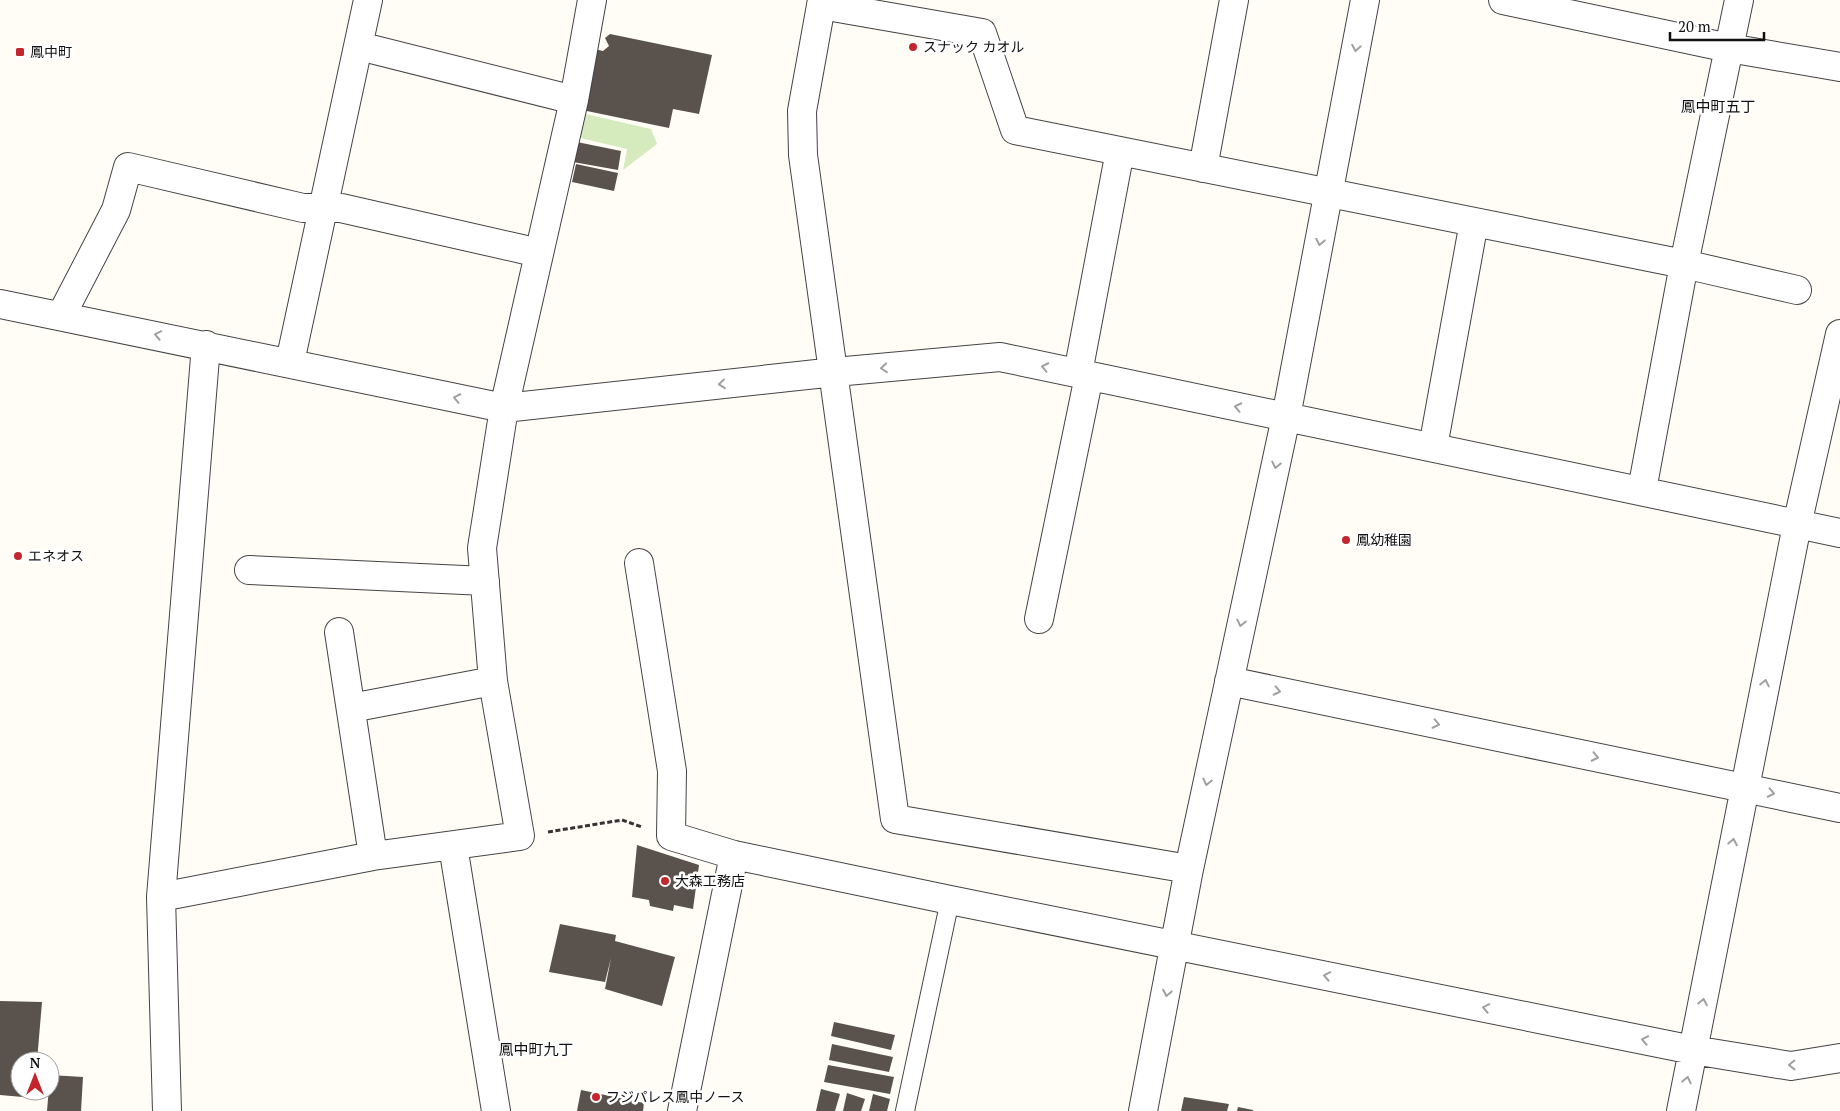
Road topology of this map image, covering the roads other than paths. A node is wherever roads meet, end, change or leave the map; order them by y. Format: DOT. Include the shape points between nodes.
graph roads {
  1 [pos="368,0"];
  2 [pos="592,0"];
  3 [pos="1234,0"];
  4 [pos="1365,0"];
  5 [pos="1503,0"];
  6 [pos="1739,0"];
  7 [pos="821,2"];
  8 [pos="359,46"];
  9 [pos="1729,48"];
  10 [pos="1840,67"];
  11 [pos="574,100"];
  12 [pos="1120,151"];
  13 [pos="1203,168"];
  14 [pos="1329,194"];
  15 [pos="323,208"];
  16 [pos="1474,222"];
  17 [pos="539,253"];
  18 [pos="1684,264"];
  19 [pos="1798,290"];
  20 [pos="0,304"];
  21 [pos="61,316"];
  22 [pos="1840,334"];
  23 [pos="206,345"];
  24 [pos="290,362"];
  25 [pos="834,372"];
  26 [pos="1084,375"];
  27 [pos="504,408"];
  28 [pos="1286,417"];
  29 [pos="1433,447"];
  30 [pos="1642,490"];
  31 [pos="1798,525"];
  32 [pos="1840,533"];
  33 [pos="639,563"];
  34 [pos="249,570"];
  35 [pos="485,581"];
  36 [pos="1039,619"];
  37 [pos="338,632"];
  38 [pos="493,681"];
  39 [pos="1229,681"];
  40 [pos="350,708"];
  41 [pos="1744,787"];
  42 [pos="1840,808"];
  43 [pos="453,846"];
  44 [pos="734,855"];
  45 [pos="373,856"];
  46 [pos="1189,869"];
  47 [pos="161,897"];
  48 [pos="950,900"];
  49 [pos="1176,945"];
  50 [pos="1693,1050"];
  51 [pos="1840,1058"];
  52 [pos="167,1111"];
  53 [pos="496,1111"];
  54 [pos="683,1111"];
  55 [pos="905,1111"];
  56 [pos="1143,1111"];
  57 [pos="1681,1111"];
  1 -- 8 [label="street"];
  2 -- 11 [label="street"];
  3 -- 13 [label="street"];
  4 -- 14 [label="street, one-way"];
  5 -- 9 [label="street"];
  6 -- 9 [label="street"];
  7 -- 12 [label="street" via="982,33 1016,130"];
  7 -- 25 [label="street" via="802,111 803,155"];
  8 -- 11 [label="street"];
  8 -- 15 [label="street"];
  9 -- 10 [label="street"];
  9 -- 18 [label="street"];
  11 -- 17 [label="street"];
  12 -- 13 [label="street"];
  12 -- 26 [label="street"];
  13 -- 14 [label="street"];
  14 -- 16 [label="street"];
  14 -- 28 [label="street, one-way"];
  15 -- 17 [label="street" via="341,208"];
  15 -- 21 [label="street" via="303,208 128,167 116,210"];
  15 -- 24 [label="street"];
  16 -- 18 [label="street"];
  16 -- 29 [label="street"];
  17 -- 27 [label="street"];
  18 -- 19 [label="street"];
  18 -- 30 [label="street"];
  20 -- 21 [label="street"];
  23 -- 21 [label="street, one-way"];
  22 -- 31 [label="street"];
  23 -- 24 [label="street"];
  23 -- 47 [label="street"];
  27 -- 24 [label="street, one-way"];
  26 -- 25 [label="street, one-way" via="1000,357"];
  25 -- 27 [label="street, one-way"];
  25 -- 46 [label="street" via="895,819"];
  28 -- 26 [label="street, one-way"];
  26 -- 36 [label="street"];
  27 -- 35 [label="street" via="482,548"];
  28 -- 29 [label="street"];
  28 -- 39 [label="street, one-way"];
  29 -- 30 [label="street"];
  30 -- 31 [label="street"];
  31 -- 32 [label="street"];
  41 -- 31 [label="street, one-way"];
  33 -- 44 [label="street" via="672,771 671,836"];
  34 -- 35 [label="street"];
  35 -- 38 [label="street"];
  37 -- 40 [label="street"];
  38 -- 40 [label="street"];
  38 -- 43 [label="street" via="520,836"];
  39 -- 41 [label="street, one-way"];
  39 -- 46 [label="street, one-way"];
  40 -- 45 [label="street"];
  41 -- 42 [label="street, one-way"];
  50 -- 41 [label="street, one-way"];
  43 -- 45 [label="street"];
  43 -- 53 [label="street"];
  44 -- 48 [label="street"];
  44 -- 54 [label="street"];
  45 -- 47 [label="street"];
  46 -- 49 [label="street"];
  47 -- 52 [label="street"];
  48 -- 49 [label="street"];
  48 -- 55 [label="lane"];
  50 -- 49 [label="street, one-way"];
  49 -- 56 [label="street, one-way"];
  51 -- 50 [label="street, one-way" via="1791,1066"];
  57 -- 50 [label="street, one-way"];
}
